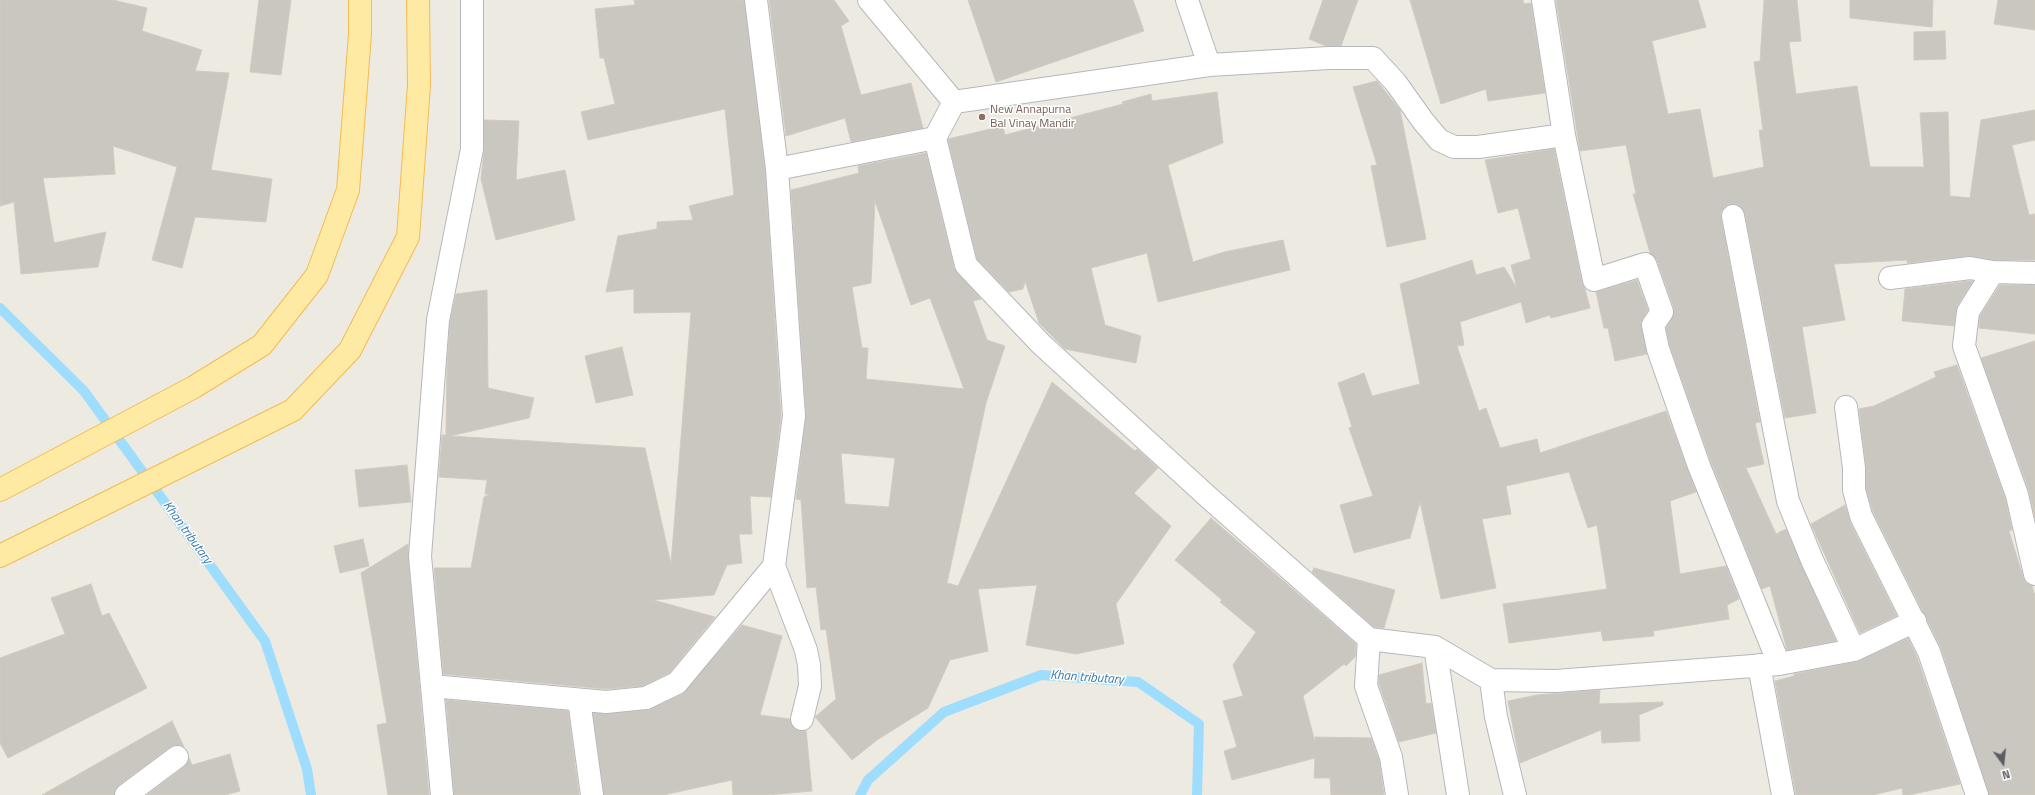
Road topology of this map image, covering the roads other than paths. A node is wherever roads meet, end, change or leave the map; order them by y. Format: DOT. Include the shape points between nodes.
graph roads {
  1 [pos="360,0"];
  2 [pos="418,0"];
  3 [pos="472,0"];
  4 [pos="756,0"];
  5 [pos="869,0"];
  6 [pos="1188,0"];
  7 [pos="1543,0"];
  8 [pos="1209,65"];
  9 [pos="954,102"];
  10 [pos="1564,135"];
  11 [pos="935,138"];
  12 [pos="777,169"];
  13 [pos="1733,216"];
  14 [pos="1993,272"];
  15 [pos="2035,273"];
  16 [pos="1890,278"];
  17 [pos="1846,408"];
  18 [pos="3,488"];
  19 [pos="0,556"];
  20 [pos="774,566"];
  21 [pos="2035,574"];
  22 [pos="1915,621"];
  23 [pos="1369,639"];
  24 [pos="1435,647"];
  25 [pos="1854,650"];
  26 [pos="1769,664"];
  27 [pos="1491,680"];
  28 [pos="432,686"];
  29 [pos="580,700"];
  30 [pos="802,719"];
  31 [pos="177,756"];
  32 [pos="126,795"];
  33 [pos="442,795"];
  34 [pos="592,795"];
  35 [pos="1397,795"];
  36 [pos="1458,795"];
  37 [pos="1514,795"];
  38 [pos="1783,795"];
  39 [pos="1977,795"];
  1 -- 18 [label="main road" via="360,34 348,190 317,275 262,345 194,387"];
  2 -- 19 [label="main road" via="419,85 408,237 350,350 293,410"];
  3 -- 28 [label="street" via="472,149 438,320 420,556"];
  4 -- 12 [label="street"];
  5 -- 9 [label="street"];
  6 -- 8 [label="street"];
  7 -- 10 [label="street"];
  8 -- 9 [label="street"];
  8 -- 10 [label="street" via="1373,58 1396,83 1439,140 1454,147"];
  9 -- 11 [label="street"];
  10 -- 26 [label="street" via="1594,280 1645,264 1662,312 1653,326 1658,349"];
  11 -- 12 [label="street"];
  11 -- 23 [label="street" via="966,265 1041,344 1207,496"];
  12 -- 20 [label="street" via="794,416"];
  13 -- 25 [label="street" via="1788,501"];
  14 -- 15 [label="street"];
  14 -- 16 [label="street" via="1970,268"];
  14 -- 21 [label="street" via="1968,312 1964,346 2017,495"];
  17 -- 22 [label="street" via="1854,468 1854,490 1861,516"];
  20 -- 29 [label="street" via="677,683 646,698 606,702"];
  20 -- 30 [label="street" via="806,650 809,665 810,686"];
  22 -- 25 [label="street"];
  22 -- 39 [label="street" via="1929,652"];
  23 -- 24 [label="street"];
  23 -- 35 [label="street" via="1366,686 1391,757"];
  24 -- 27 [label="street"];
  24 -- 36 [label="street"];
  25 -- 26 [label="street"];
  26 -- 27 [label="street" via="1556,681"];
  26 -- 38 [label="street"];
  27 -- 37 [label="street" via="1496,717"];
  28 -- 29 [label="street"];
  28 -- 33 [label="street"];
  29 -- 34 [label="street"];
  31 -- 32 [label="street"];
}
